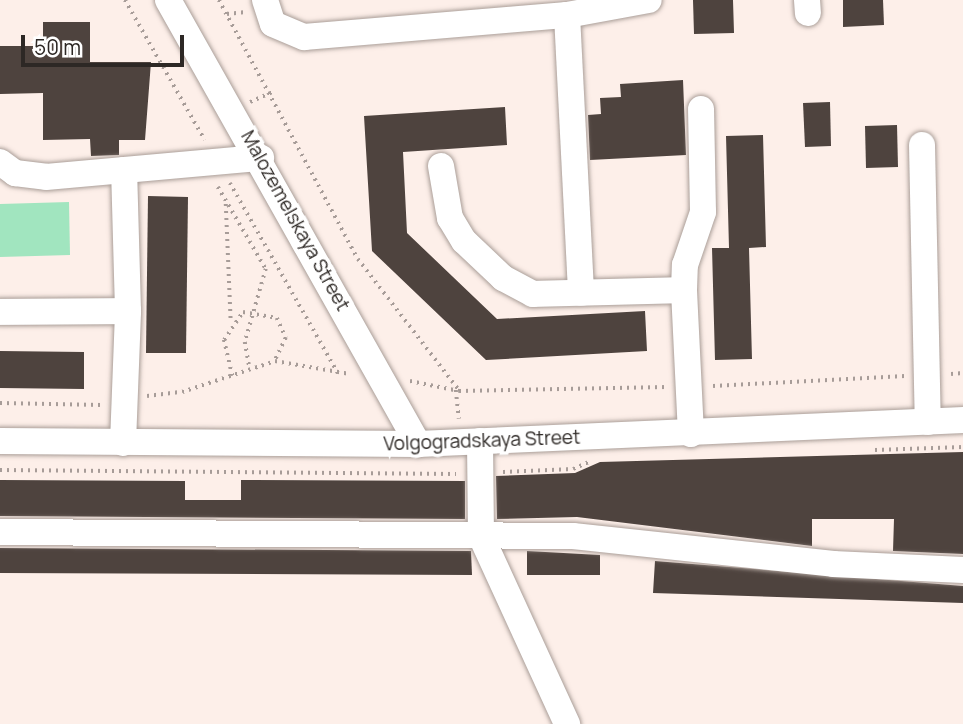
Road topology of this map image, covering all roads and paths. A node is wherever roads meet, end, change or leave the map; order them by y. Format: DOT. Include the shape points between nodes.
graph roads {
  1 [pos="168,0"];
  2 [pos="219,0"];
  3 [pos="265,0"];
  4 [pos="649,0"];
  5 [pos="567,15"];
  6 [pos="701,108"];
  7 [pos="922,145"];
  8 [pos="261,158"];
  9 [pos="0,162"];
  10 [pos="205,163"];
  11 [pos="441,166"];
  12 [pos="124,170"];
  13 [pos="226,202"];
  14 [pos="277,263"];
  15 [pos="266,269"];
  16 [pos="684,290"];
  17 [pos="581,293"];
  18 [pos="252,310"];
  19 [pos="128,311"];
  20 [pos="0,312"];
  21 [pos="231,323"];
  22 [pos="275,362"];
  23 [pos="250,370"];
  24 [pos="338,373"];
  25 [pos="232,376"];
  26 [pos="459,391"];
  27 [pos="125,401"];
  28 [pos="0,403"];
  29 [pos="963,420"];
  30 [pos="928,422"];
  31 [pos="691,434"];
  32 [pos="480,441"];
  33 [pos="0,442"];
  34 [pos="123,443"];
  35 [pos="418,444"];
  36 [pos="963,447"];
  37 [pos="868,450"];
  38 [pos="595,460"];
  39 [pos="0,470"];
  40 [pos="480,473"];
  41 [pos="0,532"];
  42 [pos="481,536"];
  43 [pos="963,570"];
  44 [pos="567,724"];
  1 -- 8 [label="street, Malozemelskaya Street"];
  2 -- 26 [label="path" via="358,260"];
  3 -- 5 [label="street" via="273,24 304,37"];
  4 -- 5 [label="street"];
  5 -- 17 [label="street"];
  6 -- 16 [label="street" via="703,212 685,265"];
  7 -- 30 [label="street"];
  8 -- 10 [label="street"];
  8 -- 35 [label="street, Malozemelskaya Street"];
  9 -- 12 [label="street" via="15,173 46,177"];
  10 -- 12 [label="street"];
  10 -- 13 [label="path"];
  11 -- 17 [label="street" via="450,218 464,241 503,278 533,294"];
  12 -- 19 [label="street"];
  13 -- 15 [label="path"];
  13 -- 21 [label="path"];
  14 -- 15 [label="path"];
  15 -- 18 [label="path"];
  16 -- 17 [label="street"];
  16 -- 31 [label="street"];
  18 -- 21 [label="path"];
  18 -- 22 [label="path" via="277,318 285,332"];
  18 -- 23 [label="path" via="245,342"];
  19 -- 20 [label="street"];
  19 -- 27 [label="street"];
  21 -- 25 [label="path" via="224,340"];
  22 -- 23 [label="path"];
  22 -- 24 [label="path"];
  23 -- 25 [label="path"];
  25 -- 27 [label="path"];
  27 -- 28 [label="path"];
  27 -- 34 [label="street"];
  29 -- 30 [label="street, Volgogradskaya Street"];
  30 -- 31 [label="street, Volgogradskaya Street"];
  31 -- 32 [label="street, Volgogradskaya Street"];
  32 -- 35 [label="street, Volgogradskaya Street"];
  32 -- 40 [label="street"];
  33 -- 34 [label="street, Volgogradskaya Street"];
  34 -- 35 [label="street, Volgogradskaya Street"];
  36 -- 37 [label="path"];
  38 -- 40 [label="path" via="573,469"];
  39 -- 40 [label="path"];
  40 -- 42 [label="street"];
  41 -- 42 [label="street"];
  42 -- 43 [label="street" via="573,536 833,564"];
  42 -- 44 [label="street"];
}
